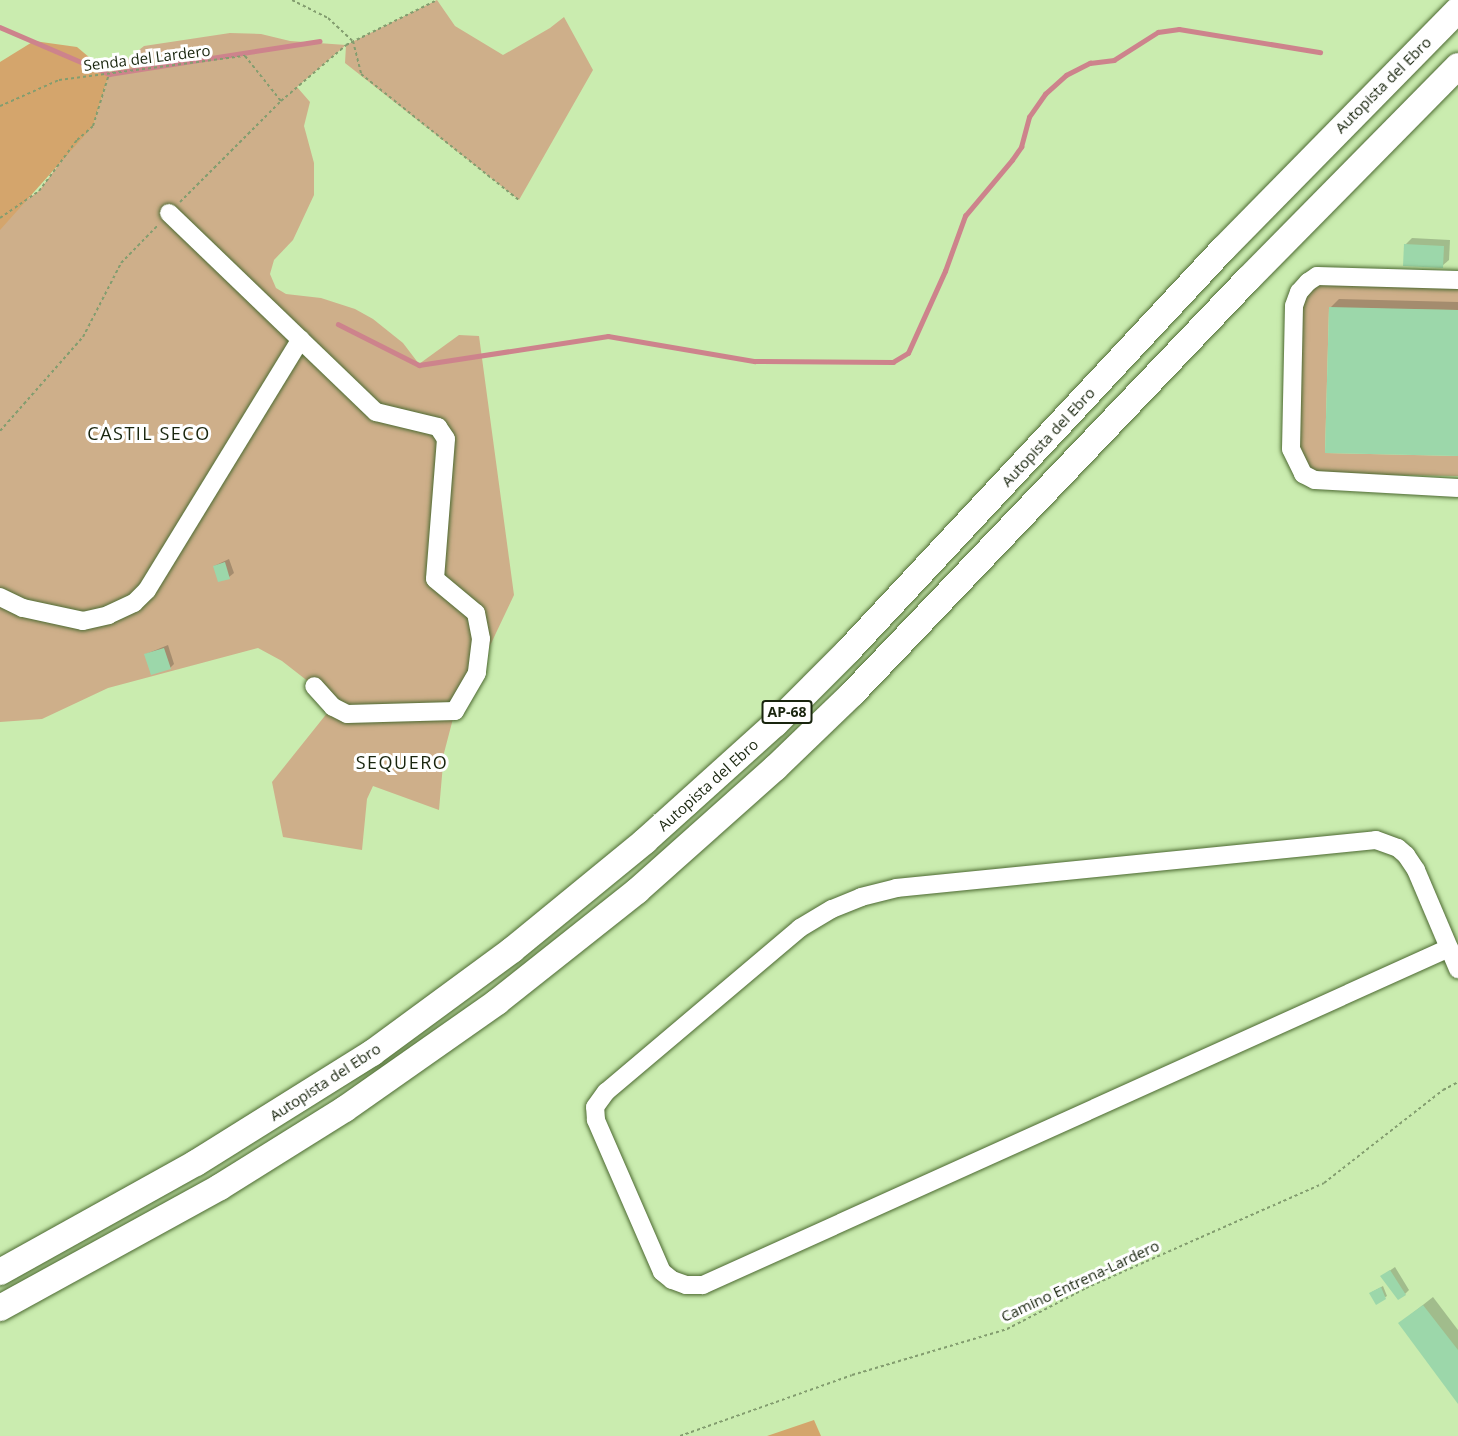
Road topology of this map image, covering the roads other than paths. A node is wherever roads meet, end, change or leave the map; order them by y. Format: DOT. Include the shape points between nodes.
graph roads {
  1 [pos="1458,10"];
  2 [pos="1458,66"];
  3 [pos="169,213"];
  4 [pos="1458,280"];
  5 [pos="301,339"];
  6 [pos="1458,488"];
  7 [pos="0,597"];
  8 [pos="314,686"];
  9 [pos="1449,948"];
  10 [pos="1458,969"];
  11 [pos="0,1272"];
  12 [pos="0,1308"];
  1 -- 11 [label="highway, Autopista del Ebro / AP-68" via="1207,266 848,651 645,841 512,950 372,1053 196,1163"];
  2 -- 12 [label="highway, AP-68" via="852,694 637,891 497,1002 345,1108 157,1223"];
  3 -- 5 [label="street"];
  4 -- 6 [label="street" via="1317,276 1308,282 1294,306 1291,449 1303,474 1315,480"];
  5 -- 7 [label="street" via="147,590 134,603 83,621 22,608"];
  5 -- 8 [label="street" via="376,412 438,427 446,439 435,579 476,613 481,639 477,673 455,711 347,714"];
  9 -- 9 [label="street" via="1406,855 1376,840 896,888 832,909 800,928 606,1092 595,1107 596,1120 662,1272 686,1285 703,1285"];
  9 -- 10 [label="street"];
}
